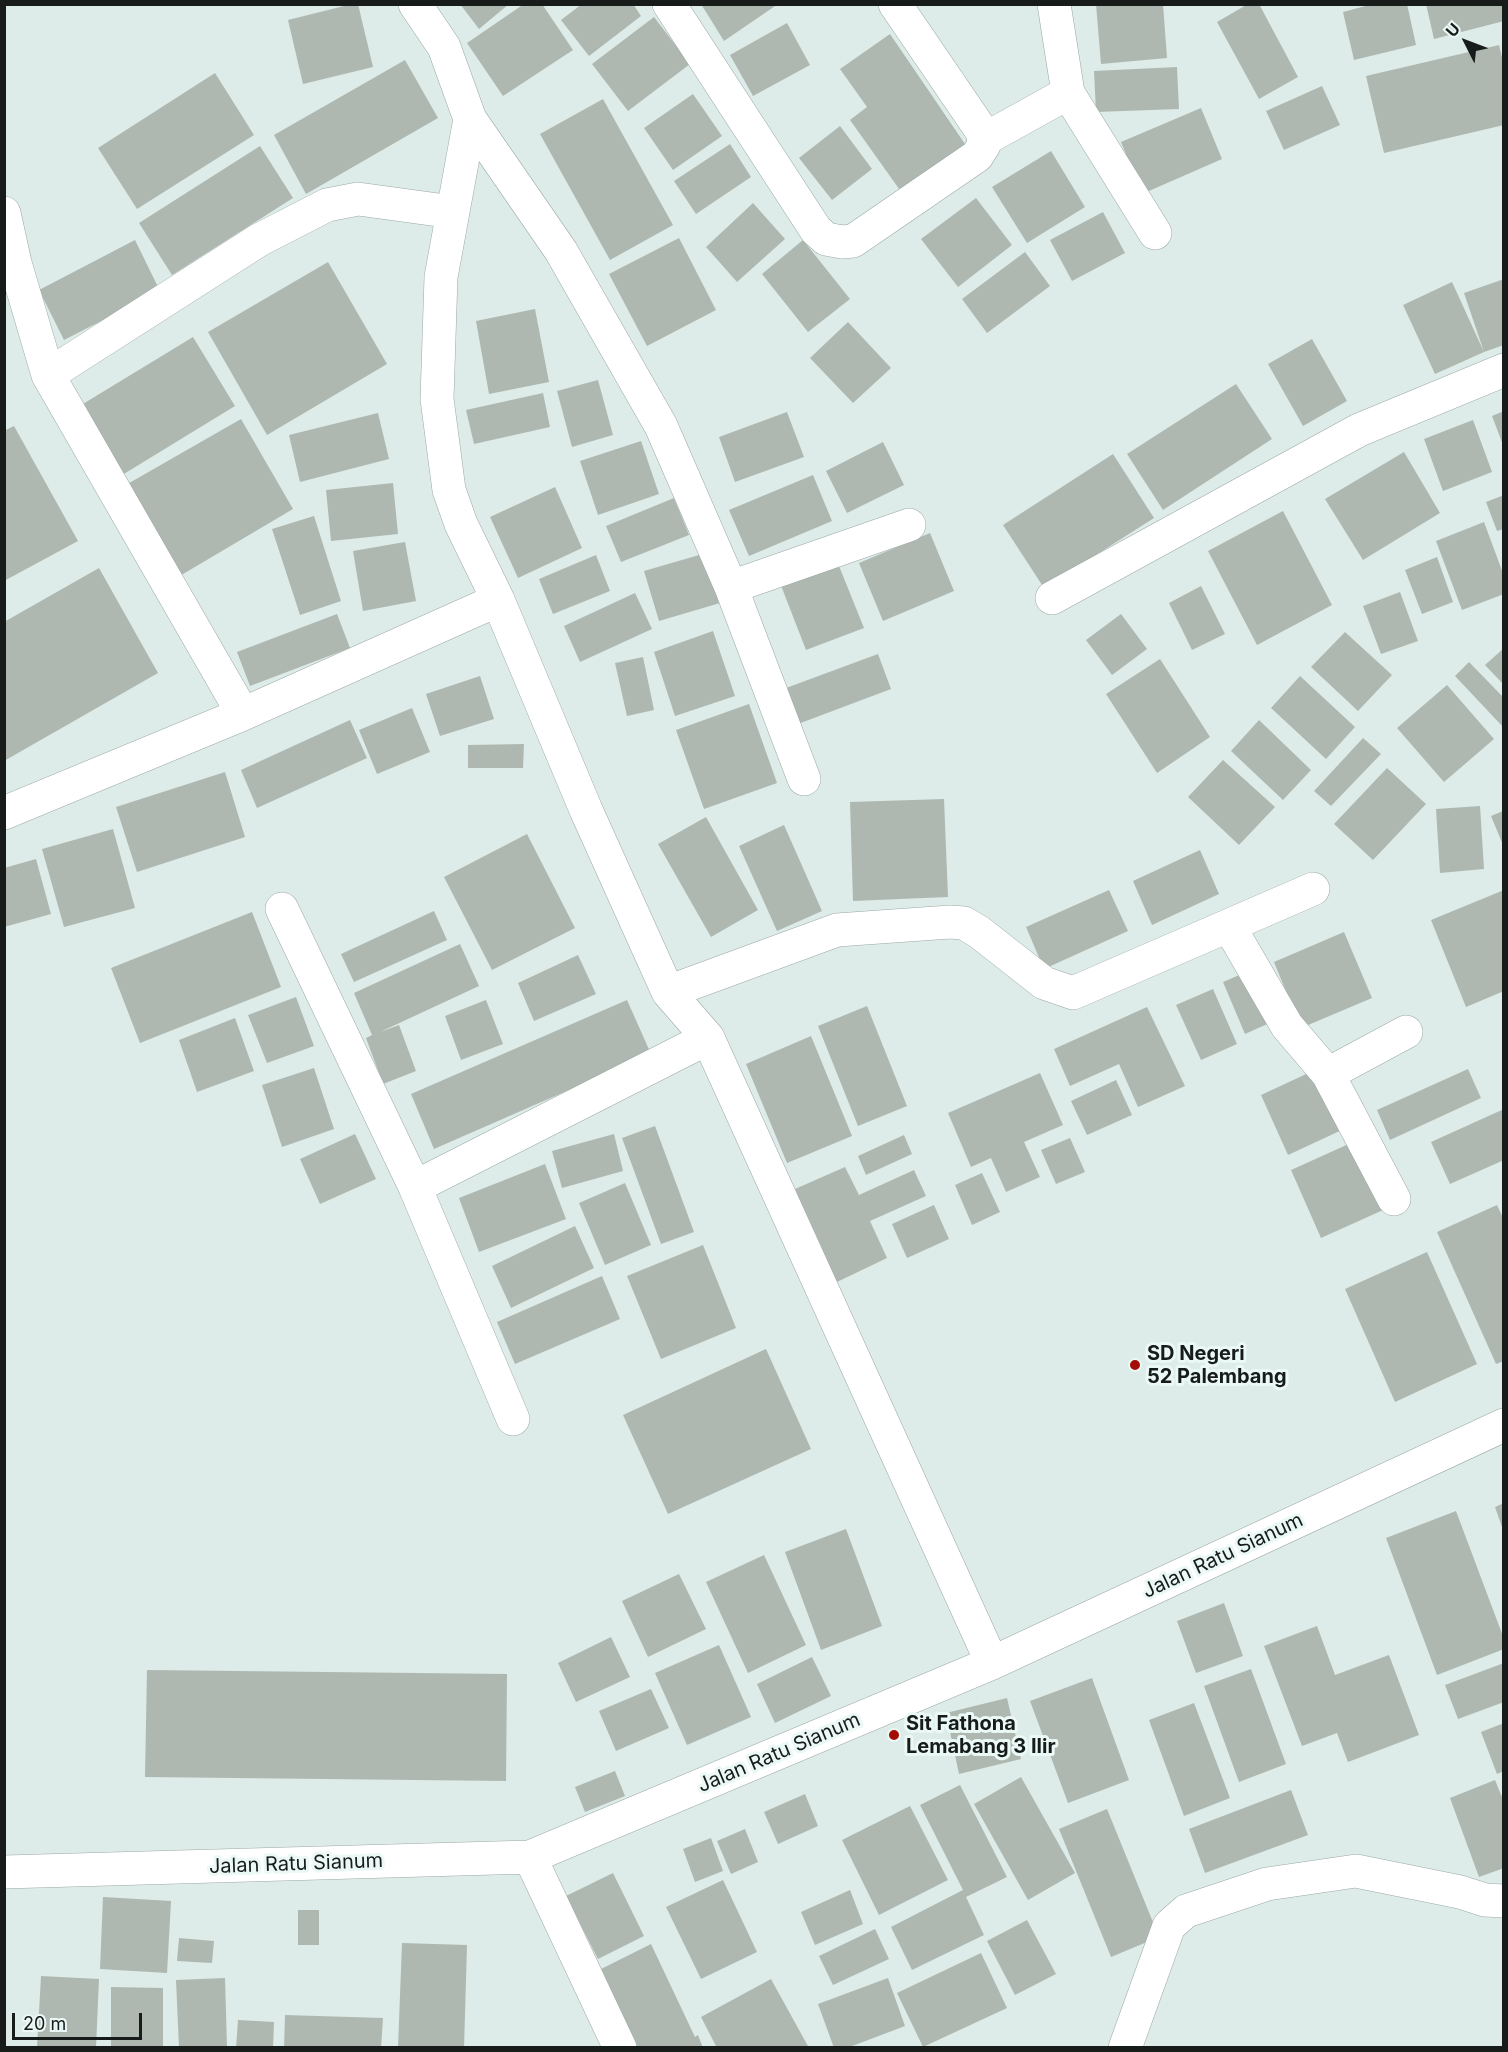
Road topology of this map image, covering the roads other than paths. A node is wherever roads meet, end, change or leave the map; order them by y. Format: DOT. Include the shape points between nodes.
graph roads {
  1 [pos="415,4"];
  2 [pos="669,4"];
  3 [pos="1054,4"];
  4 [pos="902,7"];
  5 [pos="1068,93"];
  6 [pos="470,118"];
  7 [pos="985,139"];
  8 [pos="453,212"];
  9 [pos="4,213"];
  10 [pos="1155,233"];
  11 [pos="1503,370"];
  12 [pos="48,375"];
  13 [pos="909,525"];
  14 [pos="731,587"];
  15 [pos="1052,598"];
  16 [pos="498,600"];
  17 [pos="243,714"];
  18 [pos="804,779"];
  19 [pos="4,813"];
  20 [pos="1313,889"];
  21 [pos="282,909"];
  22 [pos="1229,926"];
  23 [pos="668,992"];
  24 [pos="1406,1032"];
  25 [pos="708,1038"];
  26 [pos="1328,1074"];
  27 [pos="415,1187"];
  28 [pos="1395,1199"];
  29 [pos="513,1419"];
  30 [pos="1503,1425"];
  31 [pos="992,1663"];
  32 [pos="530,1857"];
  33 [pos="4,1872"];
  34 [pos="1503,1901"];
  35 [pos="620,2048"];
  36 [pos="1125,2048"];
  1 -- 6 [label="street" via="444,47"];
  2 -- 7 [label="street" via="816,230 826,238 854,241 976,156"];
  3 -- 5 [label="street"];
  4 -- 7 [label="street"];
  5 -- 7 [label="street"];
  5 -- 10 [label="street"];
  6 -- 8 [label="street"];
  6 -- 14 [label="street" via="561,251 661,426"];
  8 -- 12 [label="street" via="358,199 327,205 259,240"];
  8 -- 16 [label="street" via="441,277 436,399 449,490 475,558"];
  9 -- 12 [label="street"];
  11 -- 15 [label="street" via="1359,430"];
  12 -- 17 [label="street"];
  13 -- 14 [label="street"];
  14 -- 18 [label="street"];
  16 -- 17 [label="street"];
  16 -- 23 [label="street"];
  17 -- 19 [label="street"];
  20 -- 22 [label="street"];
  21 -- 27 [label="street"];
  22 -- 23 [label="street" via="1073,993 1044,983 964,923 950,922 837,930"];
  22 -- 26 [label="street" via="1287,1026"];
  23 -- 25 [label="street"];
  24 -- 26 [label="street"];
  25 -- 27 [label="street"];
  25 -- 31 [label="street"];
  26 -- 28 [label="street"];
  27 -- 29 [label="street"];
  30 -- 31 [label="street, Jalan Ratu Sianum"];
  31 -- 32 [label="street, Jalan Ratu Sianum"];
  32 -- 33 [label="street, Jalan Ratu Sianum"];
  32 -- 35 [label="street"];
  34 -- 36 [label="street" via="1356,1871 1267,1884 1186,1911 1169,1926"];
}
